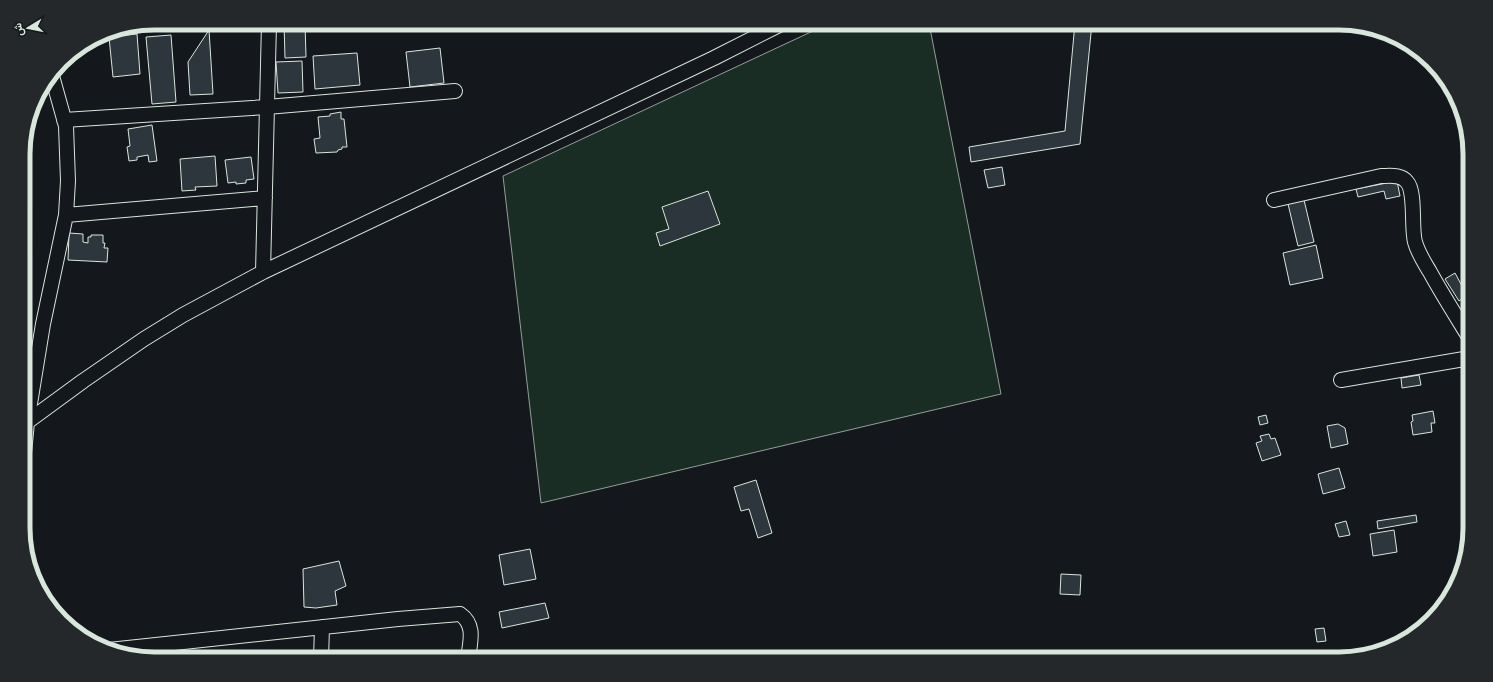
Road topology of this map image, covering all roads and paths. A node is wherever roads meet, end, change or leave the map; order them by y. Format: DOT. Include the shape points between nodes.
graph roads {
  1 [pos="270,30"];
  2 [pos="761,30"];
  3 [pos="54,82"];
  4 [pos="455,91"];
  5 [pos="267,107"];
  6 [pos="64,120"];
  7 [pos="265,198"];
  8 [pos="1274,200"];
  9 [pos="66,215"];
  10 [pos="263,272"];
  11 [pos="1463,326"];
  12 [pos="1463,359"];
  13 [pos="1341,380"];
  14 [pos="30,404"];
  15 [pos="30,420"];
  16 [pos="322,627"];
  17 [pos="125,648"];
  18 [pos="321,652"];
  19 [pos="469,652"];
  1 -- 5 [label="street"];
  2 -- 10 [label="street"];
  3 -- 6 [label="street"];
  4 -- 5 [label="street"];
  5 -- 6 [label="street"];
  5 -- 7 [label="street"];
  6 -- 9 [label="street"];
  7 -- 9 [label="street"];
  7 -- 10 [label="street"];
  8 -- 11 [label="street" via="1382,176 1403,179 1410,186 1417,248"];
  9 -- 14 [label="street" via="43,324"];
  10 -- 15 [label="street" via="144,339"];
  12 -- 13 [label="street"];
  16 -- 17 [label="street"];
  16 -- 18 [label="street"];
  16 -- 19 [label="street" via="460,614 470,623"];
}
